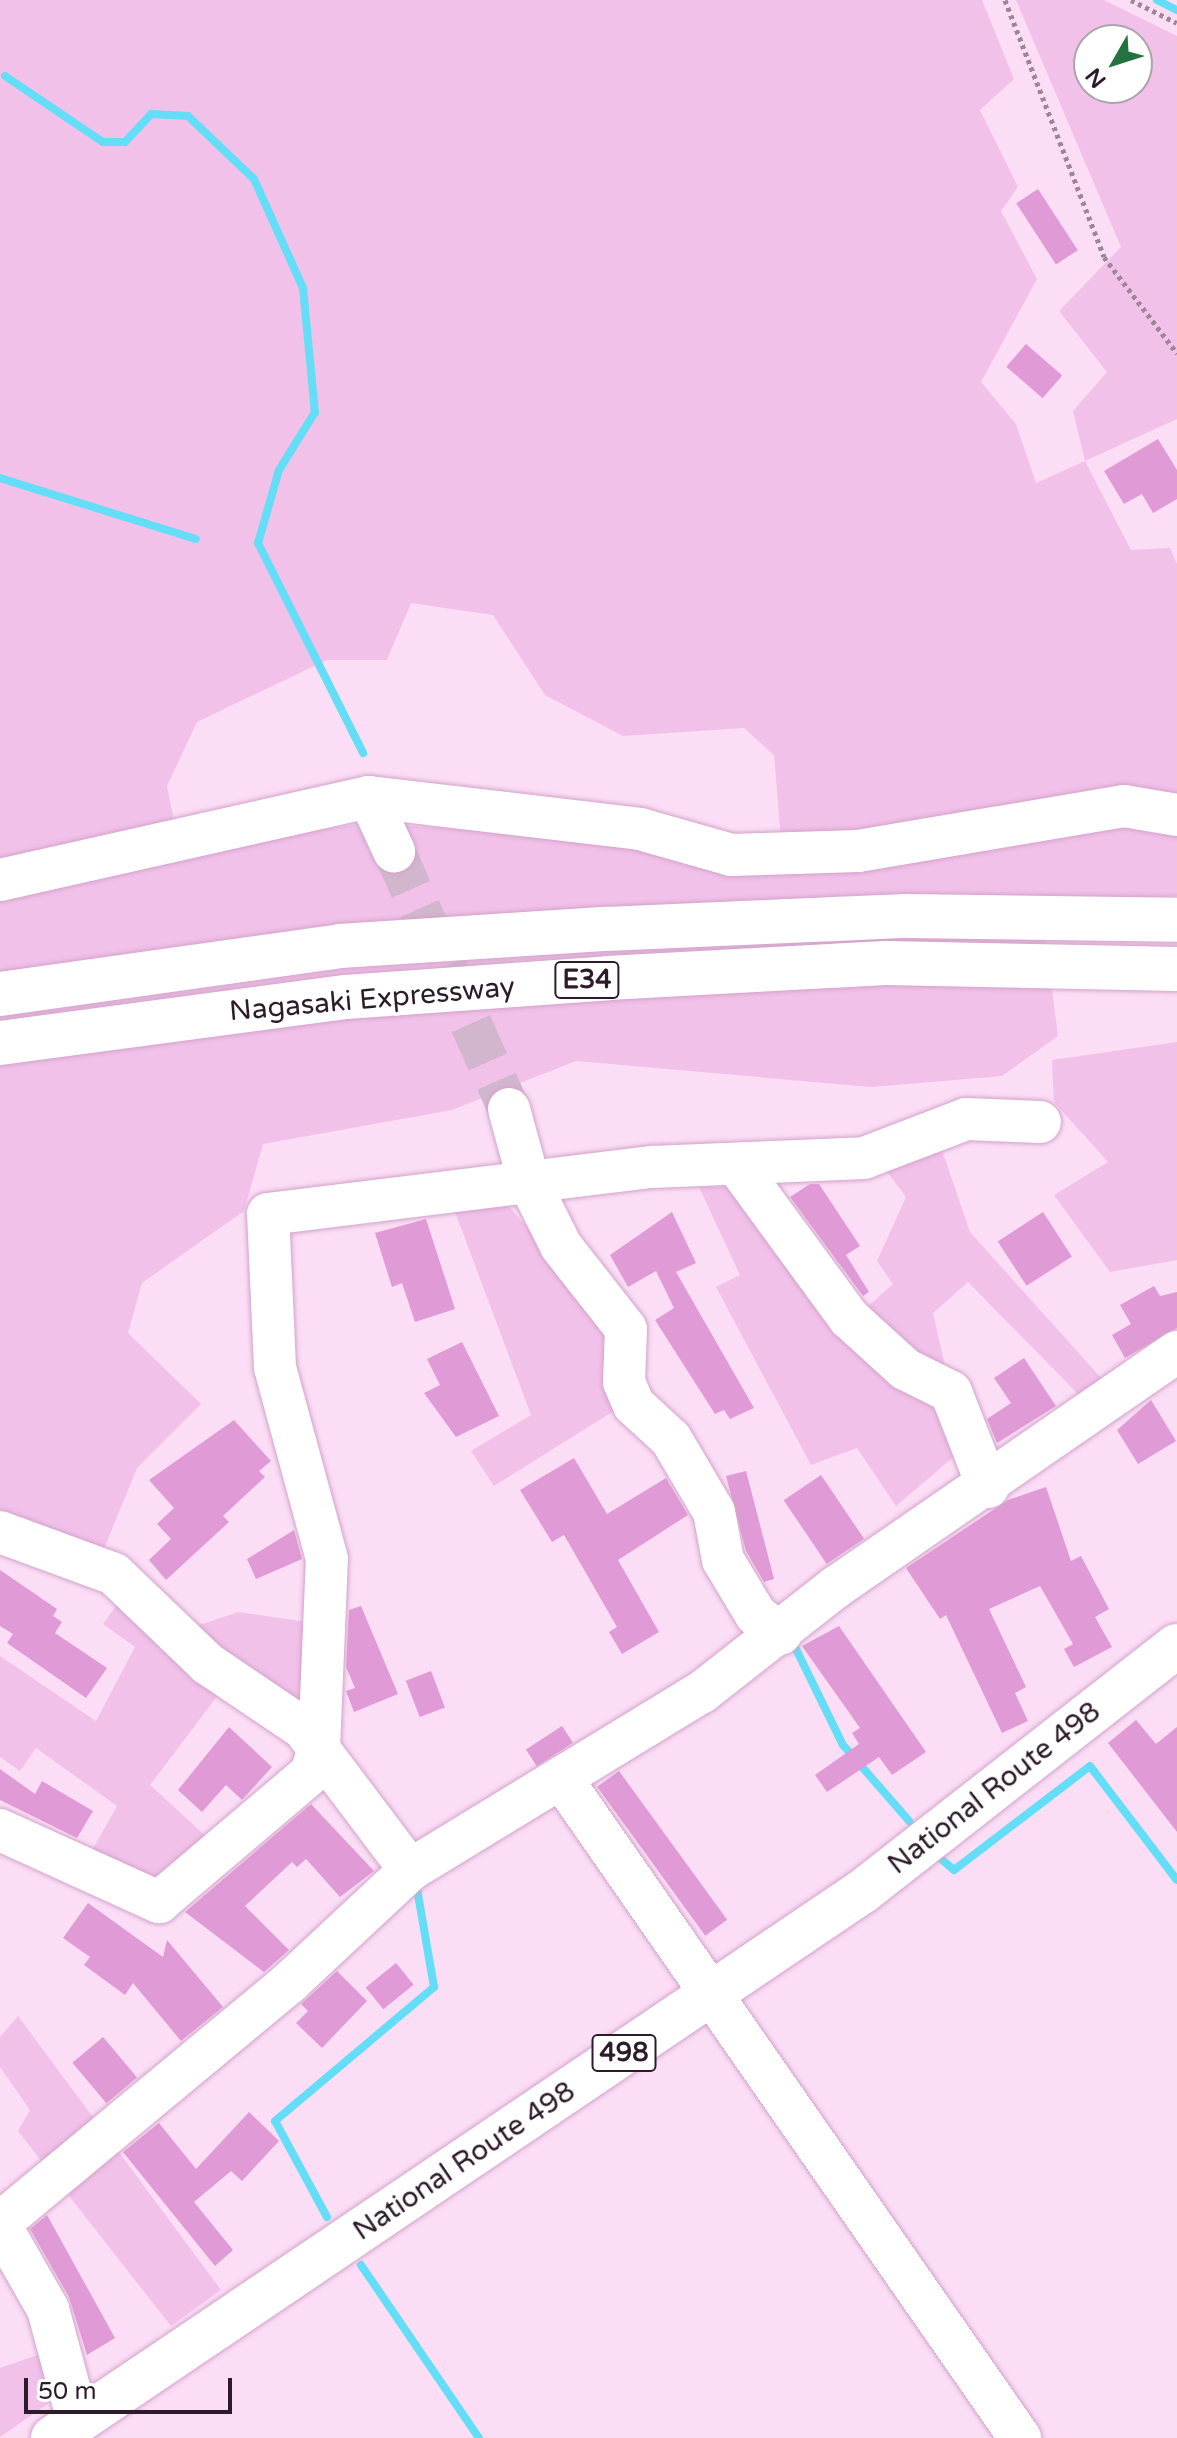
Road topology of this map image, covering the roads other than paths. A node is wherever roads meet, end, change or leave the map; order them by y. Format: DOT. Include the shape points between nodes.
graph roads {
  1 [pos="369,797"];
  2 [pos="1177,815"];
  3 [pos="394,851"];
  4 [pos="0,880"];
  5 [pos="1177,920"];
  6 [pos="1177,969"];
  7 [pos="0,994"];
  8 [pos="0,1043"];
  9 [pos="509,1109"];
  10 [pos="1040,1122"];
  11 [pos="737,1165"];
  12 [pos="529,1182"];
  13 [pos="1177,1352"];
  14 [pos="988,1487"];
  15 [pos="0,1532"];
  16 [pos="781,1634"];
  17 [pos="1177,1646"];
  18 [pos="319,1748"];
  19 [pos="561,1778"];
  20 [pos="0,1830"];
  21 [pos="410,1870"];
  22 [pos="710,1995"];
  23 [pos="0,2224"];
  24 [pos="66,2430"];
  25 [pos="1020,2438"];
  1 -- 2 [label="street" via="640,829 731,855 762,856 935,841 1124,806"];
  1 -- 3 [label="street"];
  1 -- 4 [label="street"];
  5 -- 7 [label="highway, Nagasaki Expressway / E34" via="907,916 575,931 340,946"];
  6 -- 8 [label="highway, Nagasaki Expressway / E34" via="886,963 624,977 346,997"];
  9 -- 12 [label="street"];
  10 -- 11 [label="street" via="966,1119 864,1158"];
  11 -- 12 [label="street"];
  11 -- 14 [label="street" via="849,1318 905,1369 951,1392"];
  12 -- 16 [label="street" via="561,1246 626,1329 624,1382 634,1405 671,1439 714,1512 723,1560 756,1615"];
  12 -- 18 [label="street" via="268,1214 275,1367 327,1559"];
  13 -- 14 [label="street"];
  14 -- 16 [label="street" via="836,1587"];
  15 -- 18 [label="street" via="114,1574 208,1664 303,1728"];
  16 -- 19 [label="street"];
  17 -- 22 [label="highway, National Route 498 / 498" via="863,1891"];
  18 -- 20 [label="street" via="311,1773 264,1820 159,1902"];
  18 -- 21 [label="street"];
  19 -- 21 [label="street"];
  19 -- 22 [label="street"];
  21 -- 23 [label="street" via="289,1983"];
  22 -- 24 [label="highway, National Route 498 / 498"];
  22 -- 25 [label="street"];
  23 -- 24 [label="street" via="48,2309"];
}
